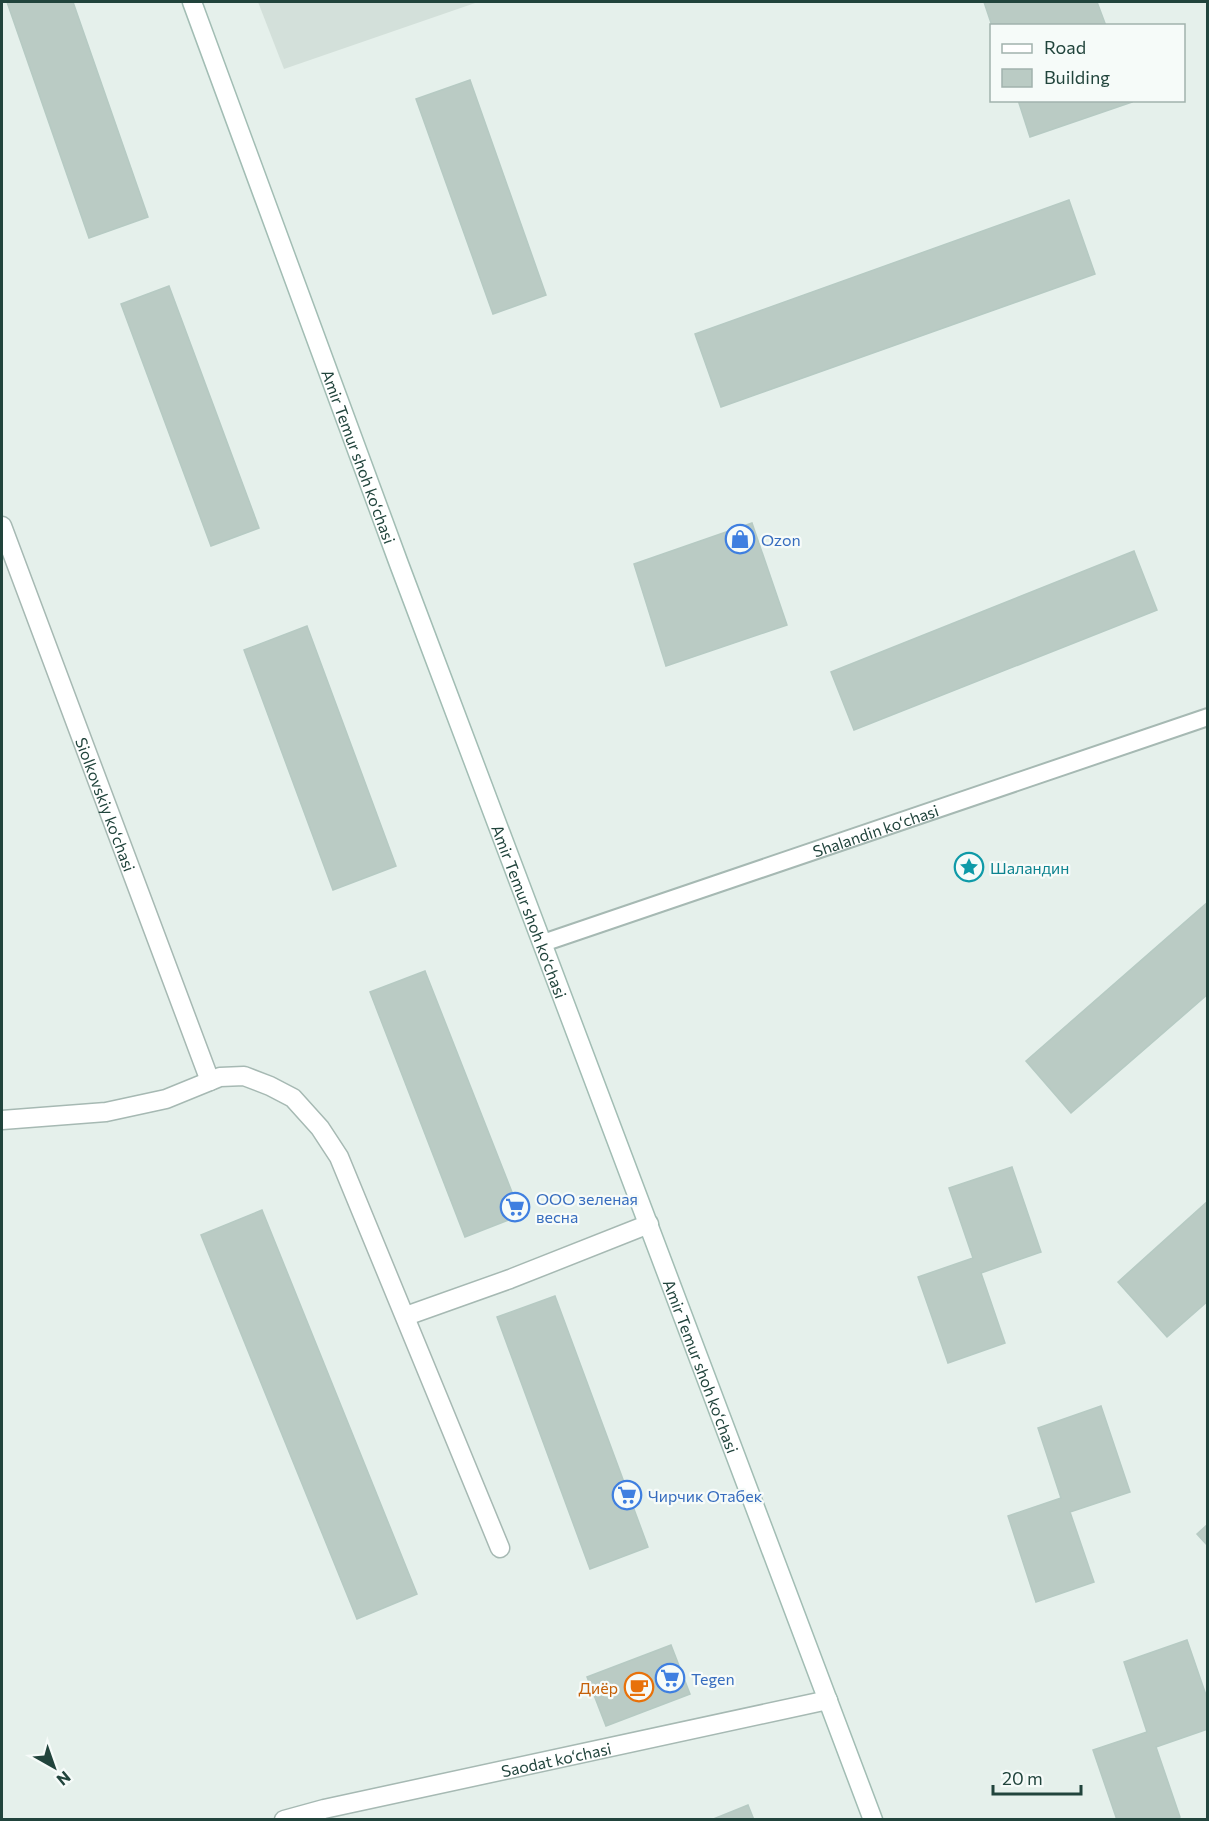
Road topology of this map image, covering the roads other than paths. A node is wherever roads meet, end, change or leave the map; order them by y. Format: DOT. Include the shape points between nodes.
graph roads {
  1 [pos="192,2"];
  2 [pos="2,526"];
  3 [pos="1208,717"];
  4 [pos="543,943"];
  5 [pos="210,1081"];
  6 [pos="2,1120"];
  7 [pos="649,1224"];
  8 [pos="406,1316"];
  9 [pos="500,1548"];
  10 [pos="828,1700"];
  11 [pos="284,1820"];
  12 [pos="873,1820"];
  1 -- 4 [label="street, Amir Temur shoh ko‘chasi"];
  2 -- 5 [label="street, Siolkovskiy ko‘chasi"];
  3 -- 4 [label="lane, Shalandin ko‘chasi"];
  4 -- 7 [label="street, Amir Temur shoh ko‘chasi"];
  5 -- 6 [label="street" via="166,1099 106,1112"];
  5 -- 8 [label="street" via="244,1076 270,1086 293,1098 320,1128 339,1157"];
  7 -- 8 [label="street"];
  7 -- 10 [label="street, Amir Temur shoh ko‘chasi"];
  8 -- 9 [label="street"];
  10 -- 11 [label="street, Saodat ko‘chasi"];
  10 -- 12 [label="street, Amir Temur shoh ko‘chasi"];
}
